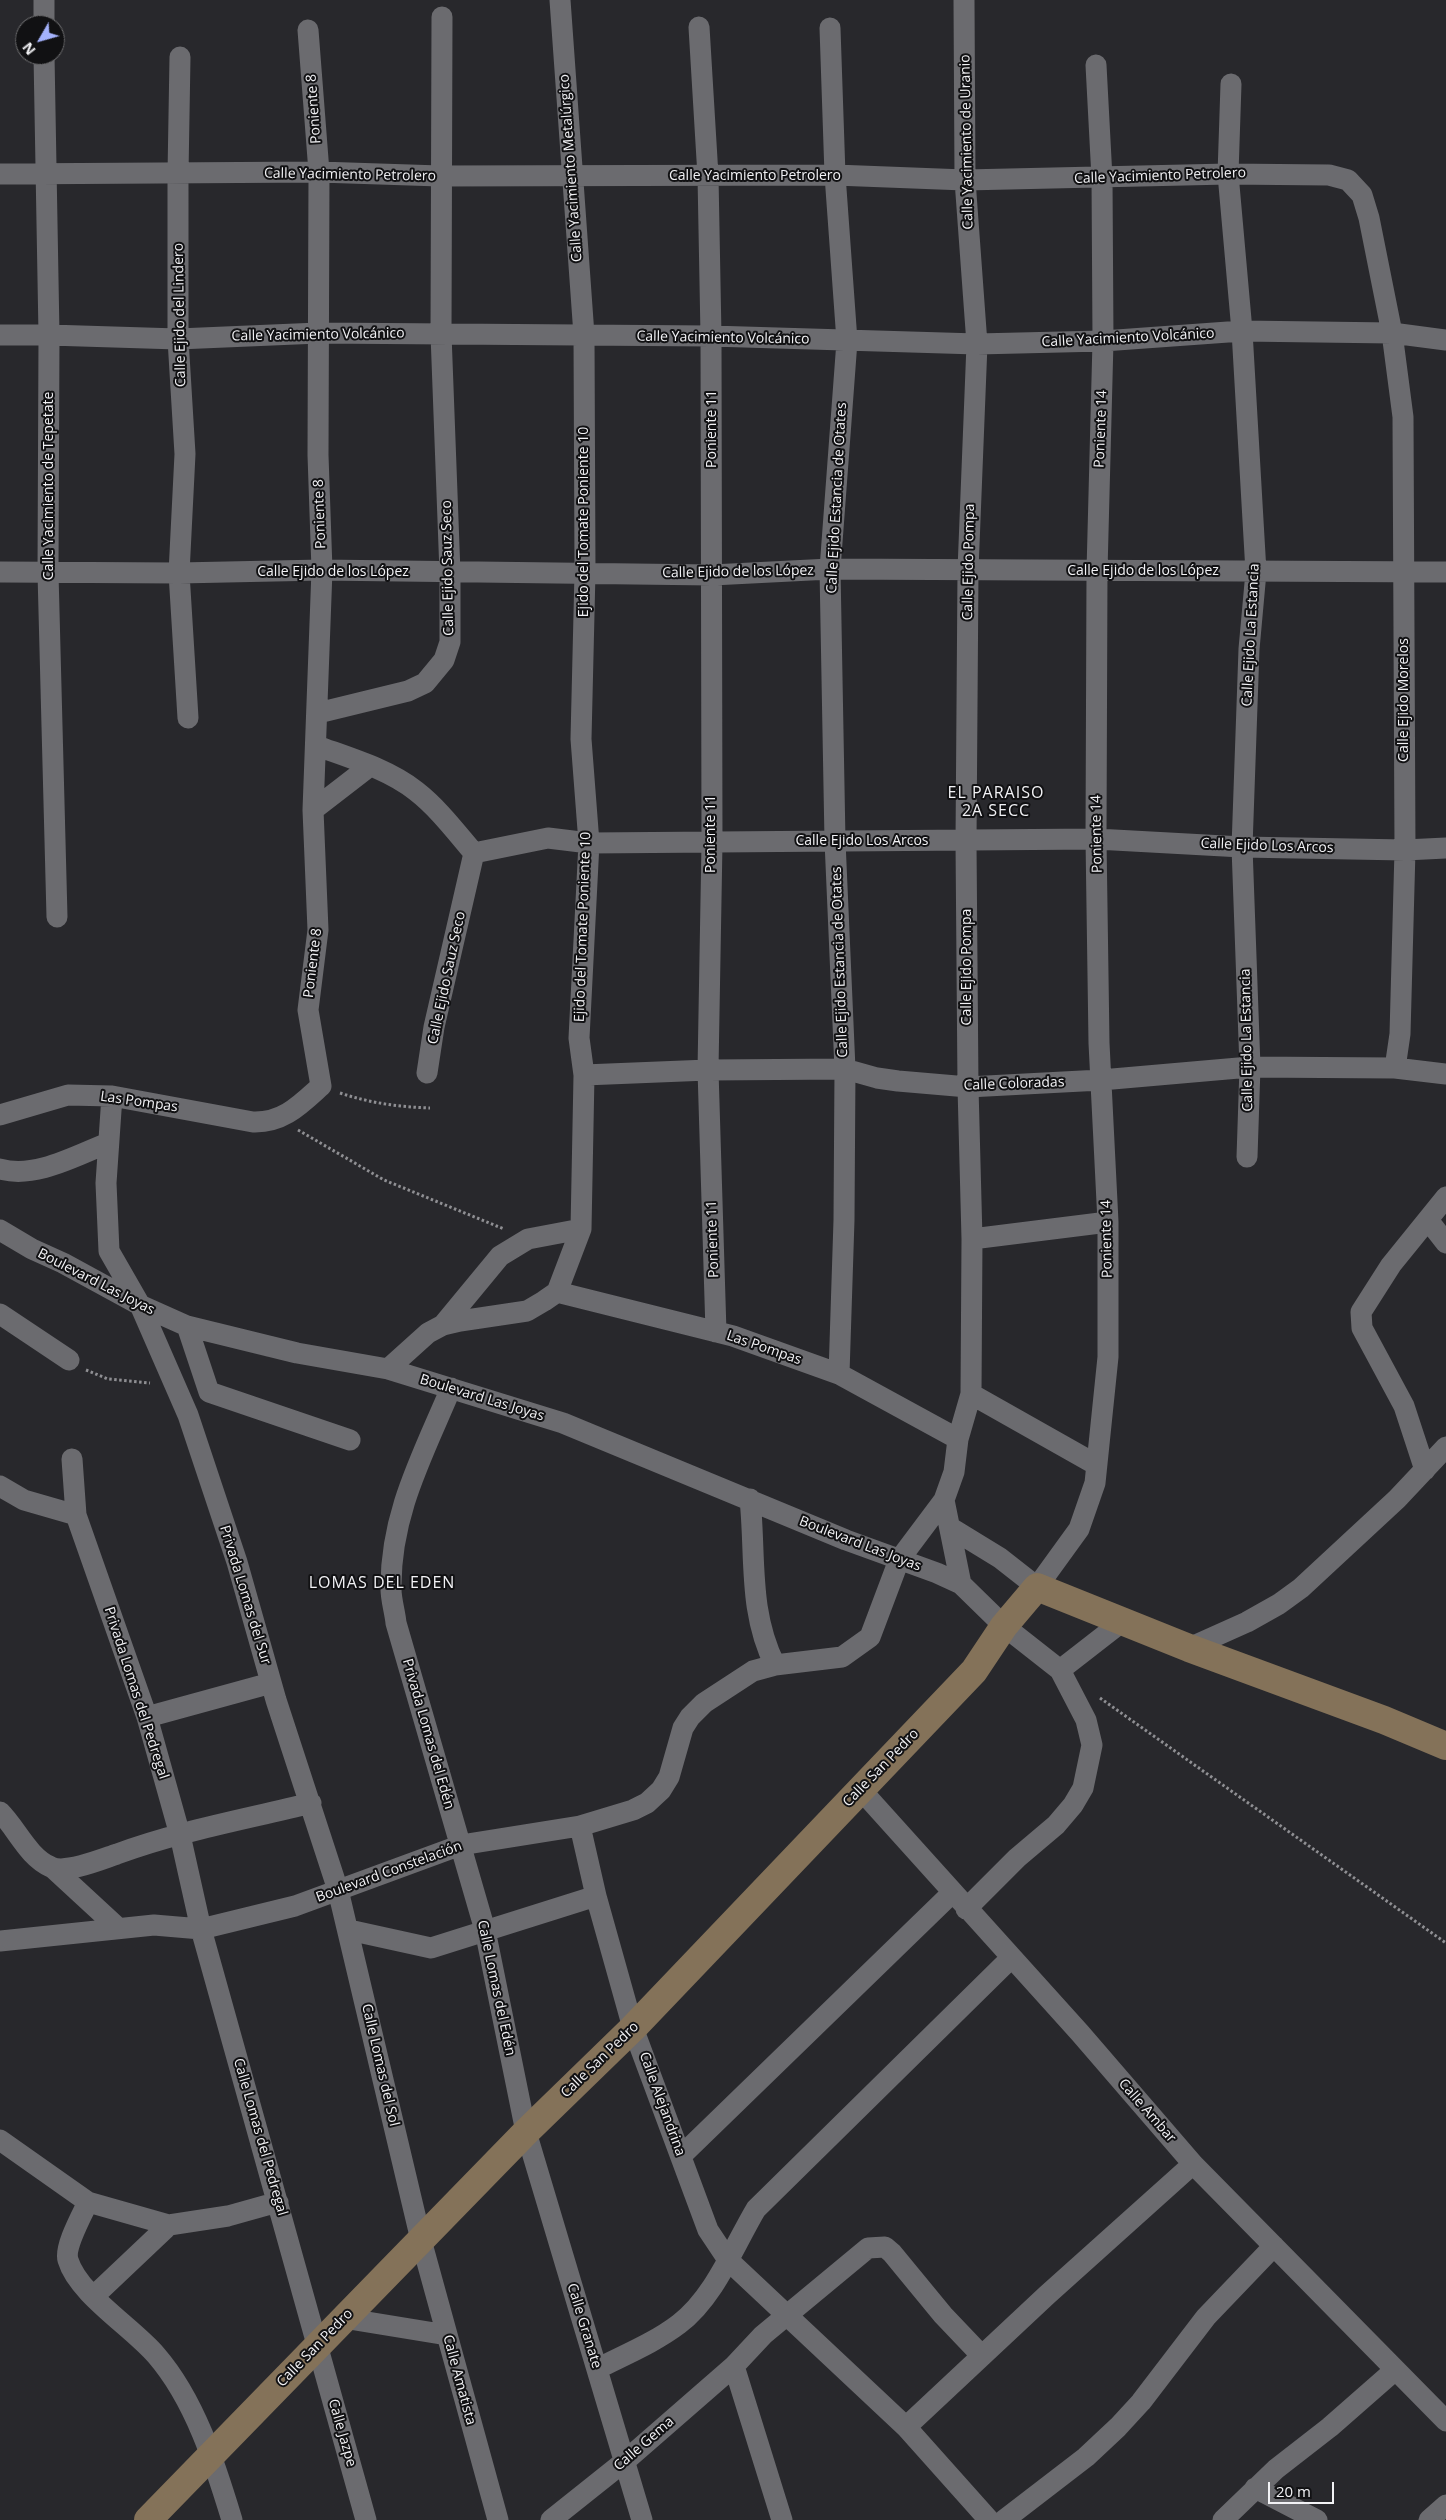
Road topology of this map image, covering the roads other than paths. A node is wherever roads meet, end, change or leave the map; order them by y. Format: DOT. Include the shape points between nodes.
graph roads {
  1 [pos="44,0"];
  2 [pos="560,0"];
  3 [pos="964,0"];
  4 [pos="44,15"];
  5 [pos="442,17"];
  6 [pos="699,27"];
  7 [pos="830,28"];
  8 [pos="308,30"];
  9 [pos="180,57"];
  10 [pos="44,65"];
  11 [pos="1096,65"];
  12 [pos="1231,84"];
  13 [pos="319,172"];
  14 [pos="0,174"];
  15 [pos="45,174"];
  16 [pos="178,174"];
  17 [pos="1228,174"];
  18 [pos="835,175"];
  19 [pos="440,176"];
  20 [pos="708,176"];
  21 [pos="571,177"];
  22 [pos="1102,178"];
  23 [pos="965,180"];
  24 [pos="1242,331"];
  25 [pos="319,333"];
  26 [pos="1392,333"];
  27 [pos="441,334"];
  28 [pos="49,335"];
  29 [pos="584,335"];
  30 [pos="0,336"];
  31 [pos="712,336"];
  32 [pos="178,339"];
  33 [pos="1103,340"];
  34 [pos="1446,340"];
  35 [pos="846,341"];
  36 [pos="977,344"];
  37 [pos="830,569"];
  38 [pos="322,570"];
  39 [pos="968,570"];
  40 [pos="1097,571"];
  41 [pos="0,572"];
  42 [pos="585,572"];
  43 [pos="1256,572"];
  44 [pos="1446,572"];
  45 [pos="48,573"];
  46 [pos="180,573"];
  47 [pos="450,573"];
  48 [pos="1403,573"];
  49 [pos="712,575"];
  50 [pos="318,713"];
  51 [pos="188,718"];
  52 [pos="317,746"];
  53 [pos="370,766"];
  54 [pos="313,810"];
  55 [pos="1096,839"];
  56 [pos="835,841"];
  57 [pos="712,842"];
  58 [pos="966,842"];
  59 [pos="589,843"];
  60 [pos="1242,847"];
  61 [pos="1446,848"];
  62 [pos="1405,850"];
  63 [pos="474,853"];
  64 [pos="57,917"];
  65 [pos="1250,1067"];
  66 [pos="1395,1068"];
  67 [pos="845,1069"];
  68 [pos="708,1070"];
  69 [pos="427,1073"];
  70 [pos="1446,1074"];
  71 [pos="584,1075"];
  72 [pos="1101,1080"];
  73 [pos="320,1086"];
  74 [pos="968,1087"];
  75 [pos="112,1096"];
  76 [pos="0,1115"];
  77 [pos="108,1143"];
  78 [pos="1247,1157"];
  79 [pos="0,1169"];
  80 [pos="1446,1197"];
  81 [pos="1428,1220"];
  82 [pos="1108,1222"];
  83 [pos="0,1230"];
  84 [pos="581,1230"];
  85 [pos="972,1239"];
  86 [pos="1446,1243"];
  87 [pos="557,1292"];
  88 [pos="140,1304"];
  89 [pos="0,1314"];
  90 [pos="443,1325"];
  91 [pos="187,1326"];
  92 [pos="716,1332"];
  93 [pos="69,1360"];
  94 [pos="388,1369"];
  95 [pos="839,1374"];
  96 [pos="173,1384"];
  97 [pos="451,1388"];
  98 [pos="209,1392"];
  99 [pos="971,1394"];
  100 [pos="958,1439"];
  101 [pos="350,1440"];
  102 [pos="1446,1447"];
  103 [pos="72,1459"];
  104 [pos="1095,1464"];
  105 [pos="1425,1470"];
  106 [pos="0,1486"];
  107 [pos="750,1499"];
  108 [pos="944,1500"];
  109 [pos="76,1515"];
  110 [pos="951,1528"];
  111 [pos="899,1560"];
  112 [pos="961,1584"];
  113 [pos="1037,1587"];
  114 [pos="1123,1621"];
  115 [pos="1004,1626"];
  116 [pos="1189,1648"];
  117 [pos="775,1665"];
  118 [pos="1060,1670"];
  119 [pos="271,1683"];
  120 [pos="147,1718"];
  121 [pos="1446,1746"];
  122 [pos="861,1790"];
  123 [pos="311,1803"];
  124 [pos="5,1817"];
  125 [pos="580,1826"];
  126 [pos="180,1835"];
  127 [pos="461,1845"];
  128 [pos="53,1868"];
  129 [pos="338,1890"];
  130 [pos="952,1893"];
  131 [pos="596,1896"];
  132 [pos="966,1909"];
  133 [pos="118,1928"];
  134 [pos="201,1929"];
  135 [pos="349,1930"];
  136 [pos="485,1930"];
  137 [pos="0,1941"];
  138 [pos="1011,1958"];
  139 [pos="633,2028"];
  140 [pos="526,2132"];
  141 [pos="0,2140"];
  142 [pos="681,2156"];
  143 [pos="1193,2164"];
  144 [pos="88,2202"];
  145 [pos="278,2202"];
  146 [pos="169,2225"];
  147 [pos="421,2240"];
  148 [pos="1274,2246"];
  149 [pos="728,2260"];
  150 [pos="94,2296"];
  151 [pos="788,2315"];
  152 [pos="343,2318"];
  153 [pos="447,2335"];
  154 [pos="317,2346"];
  155 [pos="982,2356"];
  156 [pos="734,2366"];
  157 [pos="597,2369"];
  158 [pos="1394,2370"];
  159 [pos="1446,2421"];
  160 [pos="906,2427"];
  161 [pos="213,2455"];
  162 [pos="625,2462"];
  163 [pos="1255,2488"];
  164 [pos="1446,2505"];
  165 [pos="148,2520"];
  166 [pos="232,2520"];
  167 [pos="366,2520"];
  168 [pos="498,2520"];
  169 [pos="551,2520"];
  170 [pos="642,2520"];
  171 [pos="782,2520"];
  172 [pos="989,2520"];
  173 [pos="1004,2520"];
  174 [pos="1223,2520"];
  175 [pos="1317,2520"];
  176 [pos="1429,2520"];
  1 -- 4 [label="street"];
  2 -- 21 [label="street, Calle Yacimiento Metalúrgico"];
  3 -- 23 [label="street, Calle Yacimiento de Uranio"];
  5 -- 19 [label="street, Calle Ejido Sauz Seco"];
  6 -- 20 [label="street, Poniente 11"];
  7 -- 18 [label="street, Calle Ejido Estancia de Otates"];
  8 -- 13 [label="street, Poniente 8"];
  9 -- 16 [label="street, Calle Ejido del Lindero"];
  10 -- 15 [label="street, Calle Yacimiento de Tepetate"];
  11 -- 22 [label="street, Poniente 14"];
  12 -- 17 [label="street, Calle Ejido La Estancia"];
  13 -- 16 [label="street, Calle Yacimiento Petrolero"];
  13 -- 19 [label="street, Calle Yacimiento Petrolero"];
  13 -- 25 [label="street, Poniente 8"];
  14 -- 15 [label="street, Calle Yacimiento Petrolero"];
  15 -- 16 [label="street, Calle Yacimiento Petrolero"];
  15 -- 28 [label="street, Calle Yacimiento de Tepetate"];
  16 -- 32 [label="street, Calle Ejido del Lindero"];
  17 -- 22 [label="street, Calle Yacimiento Petrolero"];
  17 -- 24 [label="street, Calle Ejido La Estancia"];
  17 -- 26 [label="street, Calle Yacimiento Petrolero" via="1328,175 1348,180 1362,195 1369,218"];
  18 -- 20 [label="street, Calle Yacimiento Petrolero"];
  18 -- 23 [label="street, Calle Yacimiento Petrolero"];
  18 -- 35 [label="street, Calle Ejido Estancia de Otates"];
  19 -- 21 [label="street, Calle Yacimiento Petrolero"];
  19 -- 27 [label="street, Calle Ejido Sauz Seco"];
  20 -- 21 [label="street, Calle Yacimiento Petrolero"];
  20 -- 31 [label="street, Poniente 11"];
  21 -- 29 [label="street, Calle Yacimiento Metalúrgico"];
  22 -- 23 [label="street, Calle Yacimiento Petrolero"];
  22 -- 33 [label="street, Poniente 14"];
  23 -- 36 [label="street, Calle Yacimiento de Uranio"];
  24 -- 26 [label="street, Calle Yacimiento Volcánico"];
  24 -- 33 [label="street, Calle Yacimiento Volcánico"];
  24 -- 43 [label="street, Calle Ejido La Estancia"];
  25 -- 27 [label="street, Calle Yacimiento Volcánico"];
  25 -- 32 [label="street, Calle Yacimiento Volcánico"];
  25 -- 38 [label="street, Poniente 8" via="318,455"];
  26 -- 34 [label="street, Calle Yacimiento Volcánico"];
  26 -- 48 [label="street, Calle Ejido Morelos" via="1403,417"];
  27 -- 29 [label="street, Calle Yacimiento Volcánico"];
  27 -- 47 [label="street, Calle Ejido Sauz Seco"];
  28 -- 30 [label="street, Calle Yacimiento Volcánico"];
  28 -- 32 [label="street, Calle Yacimiento Volcánico"];
  28 -- 45 [label="street, Calle Yacimiento de Tepetate"];
  29 -- 31 [label="street, Calle Yacimiento Volcánico"];
  29 -- 42 [label="street, Ejido del Tomate Poniente 10"];
  31 -- 35 [label="street, Calle Yacimiento Volcánico"];
  31 -- 49 [label="street, Poniente 11"];
  32 -- 46 [label="street, Calle Ejido del Lindero" via="185,454"];
  33 -- 36 [label="street, Calle Yacimiento Volcánico"];
  33 -- 40 [label="street, Poniente 14"];
  35 -- 36 [label="street, Calle Yacimiento Volcánico"];
  35 -- 37 [label="street, Calle Ejido Estancia de Otates"];
  36 -- 39 [label="street, Calle Ejido Pompa"];
  37 -- 39 [label="street, Calle Ejido de los López"];
  37 -- 49 [label="street, Calle Ejido de los López"];
  37 -- 56 [label="street, Calle Ejido Estancia de Otates"];
  38 -- 46 [label="street, Calle Ejido de los López"];
  38 -- 47 [label="street, Calle Ejido de los López"];
  38 -- 50 [label="street, Poniente 8"];
  39 -- 40 [label="street, Calle Ejido de los López"];
  39 -- 58 [label="street, Calle Ejido Pompa"];
  40 -- 43 [label="street, Calle Ejido de los López"];
  40 -- 55 [label="street, Poniente 14"];
  41 -- 45 [label="street, Calle Ejido de los López"];
  42 -- 47 [label="street, Calle Ejido de los López"];
  42 -- 49 [label="street, Calle Ejido de los López"];
  42 -- 59 [label="street, Ejido del Tomate Poniente 10" via="581,739"];
  43 -- 48 [label="street, Calle Ejido de los López"];
  43 -- 60 [label="street, Calle Ejido La Estancia" via="1249,649"];
  44 -- 48 [label="street, Calle Ejido de los López"];
  45 -- 46 [label="street, Calle Ejido de los López"];
  45 -- 64 [label="street, Calle Yacimiento de Tepetate"];
  46 -- 51 [label="street, Calle Ejido del Lindero"];
  47 -- 50 [label="street, Calle Ejido Sauz Seco" via="450,642 436,672 408,691"];
  48 -- 62 [label="street, Calle Ejido Morelos"];
  49 -- 57 [label="street, Poniente 11"];
  50 -- 52 [label="street, Poniente 8"];
  52 -- 53 [label="street"];
  52 -- 54 [label="street, Poniente 8"];
  53 -- 54 [label="street"];
  53 -- 63 [label="street" via="415,790"];
  54 -- 73 [label="street, Poniente 8" via="318,930 308,1010"];
  55 -- 58 [label="street, Calle Ejido Los Arcos"];
  55 -- 60 [label="street, Calle Ejido Los Arcos"];
  55 -- 72 [label="street, Poniente 14"];
  56 -- 57 [label="street, Calle Ejido Los Arcos"];
  56 -- 58 [label="street, Calle Ejido Los Arcos"];
  56 -- 67 [label="street, Calle Ejido Estancia de Otates"];
  57 -- 59 [label="street, Calle Ejido Los Arcos"];
  57 -- 68 [label="street, Poniente 11"];
  58 -- 74 [label="street, Calle Ejido Pompa"];
  59 -- 63 [label="street, Calle Ejido Los Arcos" via="548,838"];
  59 -- 71 [label="street, Ejido del Tomate Poniente 10" via="579,1038"];
  60 -- 62 [label="street, Calle Ejido Los Arcos"];
  60 -- 65 [label="street, Calle Ejido La Estancia"];
  61 -- 62 [label="street, Calle Ejido Los Arcos"];
  62 -- 66 [label="street, Calle Ejido Morelos" via="1400,1034"];
  63 -- 69 [label="street, Calle Ejido Sauz Seco" via="434,1027"];
  65 -- 66 [label="street, Calle Coloradas"];
  65 -- 72 [label="street, Calle Coloradas"];
  65 -- 78 [label="street, Calle Ejido La Estancia"];
  66 -- 70 [label="street, Calle Coloradas"];
  67 -- 68 [label="street, Calle Coloradas"];
  67 -- 74 [label="street, Calle Coloradas" via="876,1078"];
  67 -- 95 [label="street, Calle Ejido Estancia de Otates"];
  68 -- 71 [label="street, Calle Coloradas"];
  68 -- 92 [label="street, Poniente 11"];
  71 -- 84 [label="street, Ejido del Tomate Poniente 10"];
  72 -- 74 [label="street, Calle Coloradas"];
  72 -- 82 [label="street, Poniente 14"];
  73 -- 75 [label="street, Las Pompas" via="297,1108 266,1122"];
  74 -- 85 [label="street, Calle Ejido Pompa"];
  75 -- 76 [label="street, Las Pompas" via="68,1095"];
  75 -- 77 [label="street, Privada Lomas del Sur"];
  77 -- 79 [label="street" via="48,1166 14,1173"];
  77 -- 88 [label="street, Privada Lomas del Sur" via="109,1251"];
  80 -- 81 [label="street"];
  81 -- 86 [label="street"];
  81 -- 105 [label="street" via="1392,1265 1361,1312 1362,1328 1404,1406"];
  82 -- 85 [label="street"];
  82 -- 104 [label="street, Poniente 14" via="1108,1356"];
  83 -- 88 [label="street, Boulevard Las Joyas"];
  84 -- 87 [label="street, Ejido del Tomate Poniente 10"];
  84 -- 90 [label="street" via="528,1239 500,1256"];
  85 -- 99 [label="street, Calle Ejido Pompa"];
  87 -- 90 [label="street" via="527,1311"];
  87 -- 92 [label="street, Las Pompas"];
  88 -- 91 [label="street, Boulevard Las Joyas"];
  88 -- 96 [label="street, Privada Lomas del Sur"];
  89 -- 93 [label="street"];
  90 -- 94 [label="street" via="428,1333"];
  91 -- 94 [label="street, Boulevard Las Joyas" via="297,1353"];
  91 -- 98 [label="street"];
  92 -- 95 [label="street, Las Pompas"];
  94 -- 97 [label="street, Boulevard Las Joyas"];
  95 -- 100 [label="street, Las Pompas"];
  96 -- 98 [label="street"];
  96 -- 119 [label="street, Privada Lomas del Sur" via="188,1414 237,1562"];
  97 -- 107 [label="street, Boulevard Las Joyas" via="563,1423"];
  97 -- 127 [label="street, Privada Lomas del Edén" via="399,1515 391,1590 396,1623"];
  98 -- 101 [label="street"];
  99 -- 100 [label="street, Calle Ejido Pompa"];
  99 -- 104 [label="street"];
  100 -- 108 [label="street, Calle Ejido Pompa" via="954,1472"];
  102 -- 105 [label="street"];
  103 -- 109 [label="street, Privada Lomas del Pedregal"];
  104 -- 113 [label="street, Poniente 14" via="1095,1483 1079,1529"];
  105 -- 116 [label="street" via="1301,1588 1247,1622"];
  106 -- 109 [label="street" via="24,1500"];
  107 -- 111 [label="street, Boulevard Las Joyas"];
  107 -- 117 [label="street" via="756,1607 766,1647"];
  108 -- 110 [label="street"];
  108 -- 111 [label="street, Calle Ejido Pompa"];
  109 -- 120 [label="street, Privada Lomas del Pedregal"];
  110 -- 112 [label="street"];
  110 -- 113 [label="street" via="1000,1558"];
  111 -- 112 [label="street, Boulevard Las Joyas"];
  111 -- 117 [label="street, Boulevard Constelación" via="870,1637 842,1657"];
  112 -- 115 [label="street"];
  113 -- 114 [label="street"];
  113 -- 115 [label="street, Calle San Pedro"];
  114 -- 116 [label="street"];
  114 -- 118 [label="street"];
  115 -- 118 [label="street"];
  115 -- 122 [label="street, Calle San Pedro" via="974,1672"];
  116 -- 121 [label="street"];
  117 -- 125 [label="street, Boulevard Constelación" via="753,1671 690,1717 683,1728 669,1777 647,1803"];
  118 -- 132 [label="street" via="1086,1720 1092,1745 1083,1788 1056,1825"];
  119 -- 120 [label="street"];
  119 -- 123 [label="street, Privada Lomas del Sur"];
  120 -- 126 [label="street, Privada Lomas del Pedregal"];
  122 -- 130 [label="street, Calle Ambar"];
  122 -- 139 [label="street, Calle San Pedro"];
  123 -- 126 [label="street"];
  123 -- 129 [label="street, Privada Lomas del Sur"];
  124 -- 128 [label="street" via="28,1848"];
  125 -- 127 [label="street, Boulevard Constelación"];
  125 -- 131 [label="street, Calle Alejandrina"];
  126 -- 128 [label="street" via="86,1866"];
  126 -- 134 [label="street, Privada Lomas del Pedregal"];
  127 -- 129 [label="street, Boulevard Constelación"];
  127 -- 136 [label="street, Calle Lomas del Edén"];
  128 -- 133 [label="street"];
  129 -- 134 [label="street, Boulevard Constelación" via="295,1906"];
  129 -- 135 [label="street, Calle Lomas del Sol"];
  130 -- 132 [label="street, Calle Ambar"];
  130 -- 142 [label="street"];
  131 -- 136 [label="street"];
  131 -- 139 [label="street, Calle Alejandrina"];
  132 -- 138 [label="street, Calle Ambar"];
  133 -- 134 [label="street, Boulevard Constelación" via="154,1925"];
  133 -- 137 [label="street, Boulevard Constelación"];
  134 -- 145 [label="street, Calle Lomas del Pedregal"];
  135 -- 136 [label="street" via="431,1948"];
  135 -- 147 [label="street, Calle Lomas del Sol"];
  136 -- 140 [label="street, Calle Lomas del Edén"];
  138 -- 143 [label="street, Calle Ambar"];
  138 -- 149 [label="street" via="756,2210"];
  139 -- 140 [label="street, Calle San Pedro"];
  139 -- 142 [label="street, Calle Alejandrina"];
  140 -- 147 [label="street, Calle San Pedro"];
  140 -- 157 [label="street, Calle Granate"];
  141 -- 144 [label="street"];
  142 -- 149 [label="street, Calle Alejandrina" via="708,2230"];
  143 -- 148 [label="street, Calle Ambar"];
  143 -- 155 [label="street"];
  144 -- 146 [label="street"];
  144 -- 150 [label="street" via="67,2257 72,2269"];
  145 -- 146 [label="street" via="228,2216"];
  145 -- 154 [label="street, Calle Lomas del Pedregal"];
  146 -- 150 [label="street"];
  147 -- 152 [label="street, Calle San Pedro"];
  147 -- 153 [label="street, Calle Amatista"];
  148 -- 158 [label="street, Calle Ambar"];
  148 -- 173 [label="street" via="1206,2317 1118,2428"];
  149 -- 151 [label="street, Calle Alejandrina"];
  149 -- 157 [label="street" via="699,2304 679,2324"];
  150 -- 161 [label="street" via="156,2355 181,2393"];
  151 -- 155 [label="street, Calle Gema" via="861,2252 885,2247"];
  151 -- 156 [label="street, Calle Gema" via="763,2335"];
  151 -- 160 [label="street, Calle Alejandrina"];
  152 -- 153 [label="street"];
  152 -- 154 [label="street, Calle San Pedro"];
  153 -- 168 [label="street, Calle Amatista"];
  154 -- 161 [label="street, Calle San Pedro"];
  154 -- 167 [label="street, Calle Jazpe"];
  155 -- 160 [label="street"];
  156 -- 162 [label="street, Calle Gema"];
  156 -- 171 [label="street"];
  157 -- 162 [label="street, Calle Granate"];
  158 -- 159 [label="street, Calle Ambar"];
  158 -- 163 [label="street" via="1330,2428"];
  160 -- 172 [label="street, Calle Alejandrina"];
  161 -- 165 [label="street, Calle San Pedro"];
  161 -- 166 [label="street"];
  162 -- 169 [label="street, Calle Gema"];
  162 -- 170 [label="street, Calle Granate"];
  163 -- 174 [label="street"];
  163 -- 175 [label="street"];
  164 -- 176 [label="street"];
}
